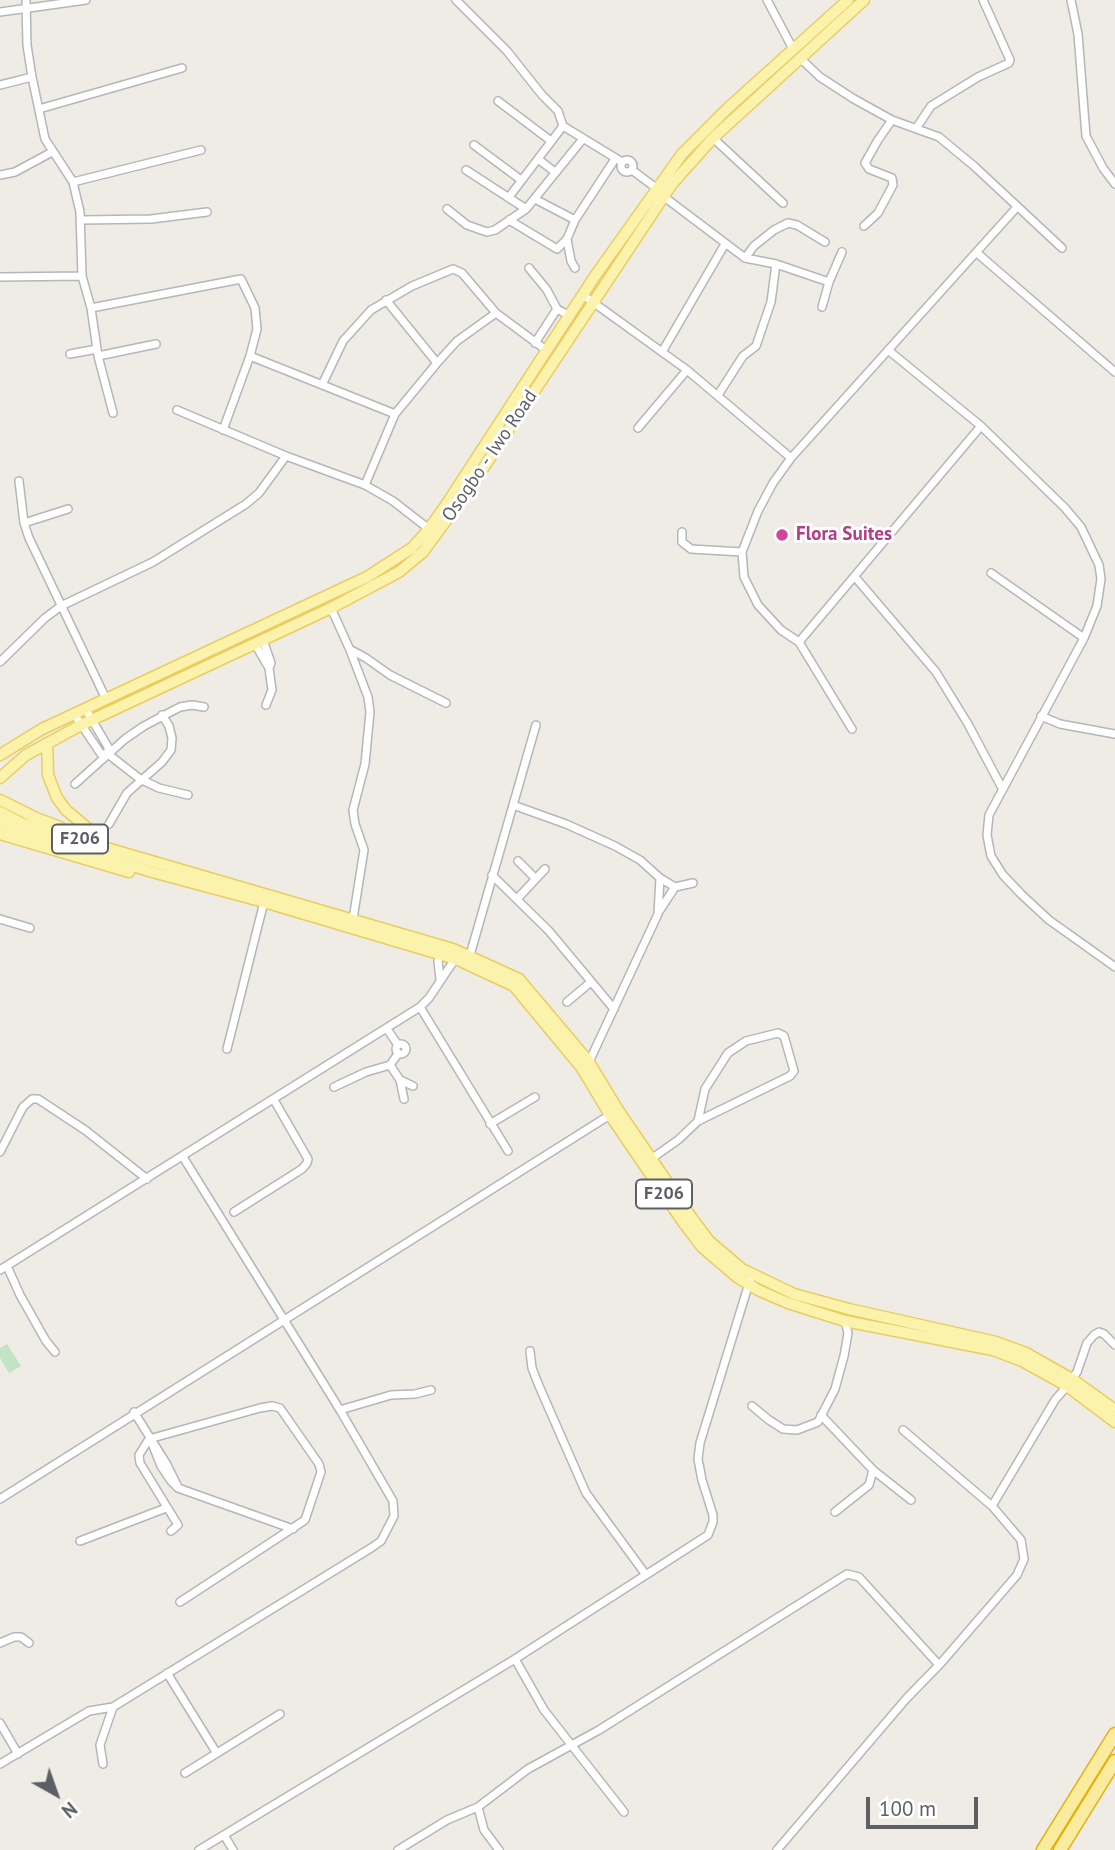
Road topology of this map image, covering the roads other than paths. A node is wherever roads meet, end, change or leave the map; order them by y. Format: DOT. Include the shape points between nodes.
graph roads {
  1 [pos="86,0"];
  2 [pos="456,0"];
  3 [pos="767,0"];
  4 [pos="848,0"];
  5 [pos="864,0"];
  6 [pos="982,0"];
  7 [pos="1071,0"];
  8 [pos="25,4"];
  9 [pos="0,12"];
  10 [pos="797,53"];
  11 [pos="182,68"];
  12 [pos="771,76"];
  13 [pos="32,77"];
  14 [pos="0,85"];
  15 [pos="498,101"];
  16 [pos="39,109"];
  17 [pos="892,120"];
  18 [pos="563,127"];
  19 [pos="917,127"];
  20 [pos="713,138"];
  21 [pos="582,140"];
  22 [pos="551,141"];
  23 [pos="474,145"];
  24 [pos="201,150"];
  25 [pos="52,152"];
  26 [pos="538,159"];
  27 [pos="619,160"];
  28 [pos="466,170"];
  29 [pos="555,172"];
  30 [pos="0,175"];
  31 [pos="521,180"];
  32 [pos="73,182"];
  33 [pos="1115,184"];
  34 [pos="660,192"];
  35 [pos="509,197"];
  36 [pos="535,199"];
  37 [pos="783,203"];
  38 [pos="1017,207"];
  39 [pos="447,209"];
  40 [pos="526,209"];
  41 [pos="207,212"];
  42 [pos="80,220"];
  43 [pos="509,220"];
  44 [pos="575,220"];
  45 [pos="864,226"];
  46 [pos="567,239"];
  47 [pos="825,242"];
  48 [pos="724,244"];
  49 [pos="1062,248"];
  50 [pos="842,252"];
  51 [pos="977,253"];
  52 [pos="745,258"];
  53 [pos="776,264"];
  54 [pos="529,268"];
  55 [pos="575,268"];
  56 [pos="82,276"];
  57 [pos="0,277"];
  58 [pos="829,282"];
  59 [pos="588,298"];
  60 [pos="386,300"];
  61 [pos="822,307"];
  62 [pos="91,308"];
  63 [pos="557,309"];
  64 [pos="496,313"];
  65 [pos="570,316"];
  66 [pos="536,343"];
  67 [pos="156,344"];
  68 [pos="546,350"];
  69 [pos="888,350"];
  70 [pos="662,352"];
  71 [pos="97,353"];
  72 [pos="70,354"];
  73 [pos="250,356"];
  74 [pos="437,363"];
  75 [pos="687,370"];
  76 [pos="1115,372"];
  77 [pos="322,385"];
  78 [pos="718,395"];
  79 [pos="177,410"];
  80 [pos="113,413"];
  81 [pos="395,414"];
  82 [pos="981,426"];
  83 [pos="638,428"];
  84 [pos="223,430"];
  85 [pos="286,456"];
  86 [pos="791,458"];
  87 [pos="19,481"];
  88 [pos="365,485"];
  89 [pos="68,509"];
  90 [pos="24,523"];
  91 [pos="429,529"];
  92 [pos="682,532"];
  93 [pos="742,552"];
  94 [pos="991,573"];
  95 [pos="855,577"];
  96 [pos="61,606"];
  97 [pos="331,608"];
  98 [pos="1084,638"];
  99 [pos="259,642"];
  100 [pos="799,642"];
  101 [pos="350,650"];
  102 [pos="0,662"];
  103 [pos="106,699"];
  104 [pos="446,703"];
  105 [pos="265,705"];
  106 [pos="204,707"];
  107 [pos="85,708"];
  108 [pos="74,713"];
  109 [pos="162,715"];
  110 [pos="1041,716"];
  111 [pos="92,721"];
  112 [pos="80,725"];
  113 [pos="536,726"];
  114 [pos="852,729"];
  115 [pos="1115,734"];
  116 [pos="47,743"];
  117 [pos="6,748"];
  118 [pos="108,754"];
  119 [pos="0,755"];
  120 [pos="2,776"];
  121 [pos="140,779"];
  122 [pos="75,784"];
  123 [pos="1002,788"];
  124 [pos="188,795"];
  125 [pos="0,800"];
  126 [pos="513,805"];
  127 [pos="0,812"];
  128 [pos="0,823"];
  129 [pos="109,824"];
  130 [pos="2,837"];
  131 [pos="98,837"];
  132 [pos="518,861"];
  133 [pos="161,862"];
  134 [pos="545,869"];
  135 [pos="156,873"];
  136 [pos="492,875"];
  137 [pos="535,878"];
  138 [pos="660,878"];
  139 [pos="693,883"];
  140 [pos="674,887"];
  141 [pos="517,899"];
  142 [pos="264,902"];
  143 [pos="658,914"];
  144 [pos="0,919"];
  145 [pos="354,919"];
  146 [pos="30,928"];
  147 [pos="440,950"];
  148 [pos="457,955"];
  149 [pos="470,955"];
  150 [pos="1115,956"];
  151 [pos="1107,961"];
  152 [pos="1115,967"];
  153 [pos="440,980"];
  154 [pos="591,982"];
  155 [pos="567,1002"];
  156 [pos="420,1007"];
  157 [pos="614,1009"];
  158 [pos="387,1029"];
  159 [pos="228,1049"];
  160 [pos="589,1062"];
  161 [pos="390,1065"];
  162 [pos="400,1080"];
  163 [pos="413,1086"];
  164 [pos="334,1087"];
  165 [pos="535,1097"];
  166 [pos="404,1099"];
  167 [pos="274,1100"];
  168 [pos="614,1112"];
  169 [pos="698,1121"];
  170 [pos="490,1124"];
  171 [pos="508,1151"];
  172 [pos="0,1152"];
  173 [pos="183,1157"];
  174 [pos="651,1159"];
  175 [pos="147,1179"];
  176 [pos="234,1212"];
  177 [pos="4,1268"];
  178 [pos="750,1279"];
  179 [pos="284,1320"];
  180 [pos="845,1321"];
  181 [pos="1115,1345"];
  182 [pos="530,1351"];
  183 [pos="55,1352"];
  184 [pos="1069,1383"];
  185 [pos="431,1390"];
  186 [pos="752,1406"];
  187 [pos="340,1410"];
  188 [pos="1115,1410"];
  189 [pos="134,1412"];
  190 [pos="821,1415"];
  191 [pos="1115,1422"];
  192 [pos="903,1430"];
  193 [pos="150,1440"];
  194 [pos="873,1470"];
  195 [pos="0,1499"];
  196 [pos="911,1500"];
  197 [pos="992,1506"];
  198 [pos="166,1508"];
  199 [pos="835,1512"];
  200 [pos="293,1529"];
  201 [pos="171,1531"];
  202 [pos="80,1541"];
  203 [pos="646,1575"];
  204 [pos="180,1602"];
  205 [pos="0,1643"];
  206 [pos="29,1643"];
  207 [pos="515,1659"];
  208 [pos="939,1665"];
  209 [pos="167,1673"];
  210 [pos="113,1707"];
  211 [pos="280,1713"];
  212 [pos="0,1723"];
  213 [pos="1115,1734"];
  214 [pos="572,1745"];
  215 [pos="216,1752"];
  216 [pos="18,1754"];
  217 [pos="1115,1761"];
  218 [pos="103,1764"];
  219 [pos="0,1765"];
  220 [pos="185,1773"];
  221 [pos="478,1807"];
  222 [pos="624,1812"];
  223 [pos="224,1835"];
  224 [pos="1051,1836"];
  225 [pos="1062,1847"];
  226 [pos="200,1850"];
  227 [pos="233,1850"];
  228 [pos="398,1850"];
  229 [pos="499,1850"];
  230 [pos="777,1850"];
  231 [pos="1043,1850"];
  1 -- 8 [label="street"];
  2 -- 18 [label="street" via="558,111"];
  3 -- 10 [label="street"];
  4 -- 10 [label="main road, Osogbo - Iwo Road"];
  5 -- 10 [label="main road, Osogbo - Iwo Road"];
  6 -- 19 [label="street" via="1009,63 941,99"];
  7 -- 33 [label="street" via="1086,136"];
  8 -- 9 [label="street"];
  8 -- 13 [label="street"];
  10 -- 12 [label="main road, Osogbo - Iwo Road"];
  10 -- 17 [label="street" via="820,77"];
  11 -- 16 [label="street"];
  12 -- 20 [label="main road, Osogbo - Iwo Road"];
  12 -- 34 [label="main road, Osogbo - Iwo Road" via="682,155"];
  13 -- 14 [label="street"];
  13 -- 16 [label="street"];
  15 -- 22 [label="street"];
  16 -- 25 [label="street"];
  17 -- 19 [label="street"];
  17 -- 45 [label="street" via="865,163 892,178 893,185 878,213"];
  18 -- 21 [label="street"];
  18 -- 22 [label="street"];
  19 -- 38 [label="street" via="939,137"];
  20 -- 34 [label="main road, Osogbo - Iwo Road"];
  20 -- 37 [label="street"];
  21 -- 27 [label="street"];
  21 -- 29 [label="street"];
  22 -- 26 [label="street"];
  23 -- 31 [label="street"];
  24 -- 32 [label="street"];
  25 -- 30 [label="street"];
  25 -- 32 [label="street"];
  26 -- 29 [label="street"];
  26 -- 31 [label="street"];
  27 -- 34 [label="street" via="631,161 632,170"];
  27 -- 44 [label="street"];
  28 -- 35 [label="street"];
  29 -- 36 [label="street"];
  31 -- 35 [label="street"];
  32 -- 42 [label="street"];
  34 -- 48 [label="street"];
  34 -- 59 [label="main road, Osogbo - Iwo Road"];
  35 -- 40 [label="street"];
  36 -- 40 [label="street"];
  36 -- 44 [label="street"];
  38 -- 49 [label="street"];
  38 -- 51 [label="street"];
  39 -- 43 [label="street" via="467,225 487,232"];
  40 -- 43 [label="street"];
  41 -- 42 [label="street"];
  42 -- 56 [label="street"];
  43 -- 46 [label="street" via="557,249"];
  44 -- 46 [label="street"];
  46 -- 55 [label="street"];
  47 -- 52 [label="street" via="788,223 754,246"];
  48 -- 52 [label="street"];
  48 -- 70 [label="street"];
  50 -- 58 [label="street"];
  51 -- 69 [label="street"];
  51 -- 76 [label="street"];
  52 -- 53 [label="street"];
  53 -- 58 [label="street"];
  53 -- 78 [label="street" via="771,302 756,346 743,356"];
  54 -- 63 [label="street"];
  56 -- 57 [label="street"];
  56 -- 62 [label="street"];
  58 -- 61 [label="street"];
  59 -- 65 [label="main road, Osogbo - Iwo Road"];
  59 -- 70 [label="street"];
  59 -- 97 [label="main road, Osogbo - Iwo Road" via="432,543 399,572"];
  60 -- 64 [label="street" via="436,274 457,270"];
  60 -- 74 [label="street"];
  60 -- 77 [label="street" via="353,327"];
  62 -- 71 [label="street"];
  62 -- 73 [label="street" via="237,278 243,281 257,319"];
  63 -- 65 [label="street"];
  63 -- 66 [label="street"];
  64 -- 66 [label="street"];
  64 -- 74 [label="street" via="457,341"];
  65 -- 68 [label="main road, Osogbo - Iwo Road"];
  66 -- 68 [label="street"];
  67 -- 71 [label="street"];
  68 -- 91 [label="main road, Osogbo - Iwo Road"];
  69 -- 82 [label="street"];
  69 -- 86 [label="street"];
  70 -- 75 [label="street"];
  71 -- 72 [label="street"];
  71 -- 80 [label="street"];
  73 -- 77 [label="street"];
  73 -- 84 [label="street"];
  74 -- 81 [label="street"];
  75 -- 78 [label="street"];
  75 -- 83 [label="street"];
  77 -- 81 [label="street"];
  78 -- 86 [label="street"];
  79 -- 84 [label="street"];
  81 -- 88 [label="street"];
  82 -- 95 [label="street"];
  82 -- 98 [label="street" via="1065,508 1094,551 1101,579 1097,606"];
  84 -- 85 [label="street"];
  85 -- 88 [label="street"];
  85 -- 96 [label="street" via="246,504 153,562"];
  86 -- 93 [label="street" via="758,511"];
  87 -- 90 [label="street"];
  88 -- 91 [label="street"];
  89 -- 90 [label="street"];
  90 -- 96 [label="street"];
  91 -- 103 [label="main road, Osogbo - Iwo Road" via="412,548 367,577"];
  92 -- 93 [label="street" via="682,542 691,550"];
  93 -- 100 [label="street" via="744,577 758,604"];
  94 -- 98 [label="street"];
  95 -- 100 [label="street"];
  95 -- 123 [label="street" via="936,672"];
  96 -- 102 [label="street"];
  96 -- 103 [label="street"];
  97 -- 99 [label="main road, Osogbo - Iwo Road"];
  97 -- 101 [label="street"];
  98 -- 110 [label="street"];
  99 -- 105 [label="street" via="272,690"];
  99 -- 111 [label="main road, Osogbo - Iwo Road"];
  100 -- 114 [label="street"];
  101 -- 104 [label="street"];
  101 -- 145 [label="street" via="370,712 365,764 353,810 364,850"];
  103 -- 107 [label="main road, Osogbo - Iwo Road"];
  106 -- 109 [label="street" via="180,707"];
  107 -- 108 [label="main road, Osogbo - Iwo Road"];
  107 -- 111 [label="street"];
  108 -- 112 [label="street"];
  108 -- 117 [label="main road, Osogbo - Iwo Road"];
  109 -- 118 [label="street"];
  109 -- 121 [label="street" via="169,726 171,750"];
  110 -- 115 [label="street"];
  110 -- 123 [label="street"];
  111 -- 112 [label="main road, Osogbo - Iwo Road"];
  111 -- 118 [label="street"];
  112 -- 116 [label="main road, Osogbo - Iwo Road"];
  112 -- 118 [label="street" via="101,754"];
  113 -- 126 [label="street"];
  116 -- 120 [label="main road, Osogbo - Iwo Road"];
  116 -- 131 [label="main road" via="48,775 57,798"];
  117 -- 119 [label="main road, Osogbo - Iwo Road"];
  118 -- 121 [label="street"];
  118 -- 122 [label="street"];
  121 -- 124 [label="street"];
  121 -- 129 [label="street"];
  123 -- 151 [label="street" via="989,815 991,856 1003,875 1049,920"];
  125 -- 131 [label="main road" via="53,825"];
  126 -- 136 [label="street"];
  126 -- 138 [label="street" via="615,846"];
  127 -- 133 [label="main road, F206" via="21,823"];
  128 -- 135 [label="main road, F206"];
  130 -- 135 [label="main road" via="127,872"];
  131 -- 133 [label="main road"];
  132 -- 137 [label="street"];
  133 -- 145 [label="main road, F206"];
  134 -- 137 [label="street"];
  135 -- 142 [label="main road, F206"];
  136 -- 141 [label="street"];
  136 -- 149 [label="street"];
  137 -- 141 [label="street"];
  138 -- 140 [label="street"];
  138 -- 143 [label="street"];
  139 -- 140 [label="street"];
  140 -- 143 [label="street"];
  141 -- 154 [label="street"];
  142 -- 147 [label="main road, F206"];
  142 -- 159 [label="street"];
  143 -- 157 [label="street"];
  144 -- 146 [label="street"];
  145 -- 147 [label="main road, F206"];
  147 -- 148 [label="main road, F206"];
  147 -- 153 [label="street"];
  148 -- 149 [label="main road, F206"];
  148 -- 153 [label="street"];
  148 -- 168 [label="main road, F206" via="513,986"];
  149 -- 160 [label="main road, F206" via="519,979"];
  150 -- 151 [label="street"];
  151 -- 152 [label="street"];
  153 -- 156 [label="street"];
  154 -- 155 [label="street"];
  154 -- 157 [label="street"];
  156 -- 158 [label="street"];
  156 -- 170 [label="street"];
  157 -- 160 [label="street"];
  158 -- 161 [label="street" via="398,1050"];
  158 -- 167 [label="street"];
  160 -- 168 [label="main road, F206"];
  161 -- 162 [label="street"];
  161 -- 164 [label="street"];
  162 -- 163 [label="street"];
  162 -- 166 [label="street"];
  165 -- 170 [label="street"];
  167 -- 173 [label="street"];
  167 -- 176 [label="street" via="307,1163"];
  168 -- 174 [label="main road, F206"];
  168 -- 178 [label="main road, F206" via="702,1247"];
  168 -- 179 [label="street"];
  169 -- 169 [label="street" via="705,1089 728,1054 746,1041 782,1034 792,1073"];
  169 -- 174 [label="street"];
  170 -- 171 [label="street"];
  172 -- 175 [label="street" via="23,1107 38,1099"];
  173 -- 175 [label="street"];
  173 -- 179 [label="street"];
  174 -- 178 [label="main road, F206" via="709,1241"];
  175 -- 177 [label="street"];
  177 -- 183 [label="street"];
  178 -- 180 [label="main road, F206" via="788,1303"];
  178 -- 184 [label="main road, F206" via="849,1309 996,1342 1026,1353"];
  178 -- 203 [label="street" via="700,1443 698,1459 713,1515 711,1530"];
  179 -- 187 [label="street"];
  179 -- 189 [label="street"];
  180 -- 184 [label="main road, F206" via="993,1350"];
  180 -- 190 [label="street" via="844,1356 835,1389"];
  181 -- 184 [label="street" via="1104,1334 1094,1335"];
  182 -- 203 [label="street" via="539,1386 586,1493"];
  184 -- 188 [label="main road, F206"];
  184 -- 191 [label="main road, F206"];
  184 -- 197 [label="street"];
  185 -- 187 [label="street" via="391,1395"];
  186 -- 190 [label="street" via="783,1429 813,1426"];
  187 -- 209 [label="street" via="393,1501 394,1516 381,1541"];
  189 -- 193 [label="street"];
  189 -- 195 [label="street"];
  190 -- 194 [label="street"];
  192 -- 197 [label="street"];
  193 -- 198 [label="street" via="139,1455 140,1463"];
  193 -- 200 [label="street" via="178,1488"];
  193 -- 200 [label="street" via="260,1408 279,1408 321,1472 305,1520"];
  194 -- 196 [label="street"];
  194 -- 199 [label="street" via="869,1485"];
  197 -- 208 [label="street" via="1021,1540 1024,1559 1017,1575"];
  198 -- 201 [label="street" via="178,1525"];
  198 -- 202 [label="street"];
  200 -- 204 [label="street"];
  203 -- 207 [label="street"];
  205 -- 206 [label="street" via="14,1637"];
  207 -- 214 [label="street" via="544,1710"];
  207 -- 223 [label="street"];
  208 -- 214 [label="street" via="859,1577 847,1574"];
  208 -- 230 [label="street"];
  209 -- 210 [label="street"];
  209 -- 215 [label="street"];
  210 -- 216 [label="street" via="89,1711"];
  210 -- 218 [label="street" via="100,1745"];
  211 -- 215 [label="street"];
  212 -- 216 [label="street"];
  213 -- 224 [label="highway"];
  214 -- 221 [label="street" via="528,1769"];
  214 -- 222 [label="street"];
  215 -- 220 [label="street"];
  216 -- 219 [label="street"];
  217 -- 225 [label="highway"];
  221 -- 228 [label="street" via="447,1819"];
  221 -- 229 [label="street" via="484,1830"];
  223 -- 226 [label="street"];
  223 -- 227 [label="street"];
  224 -- 225 [label="highway"];
  224 -- 231 [label="highway"];
}
